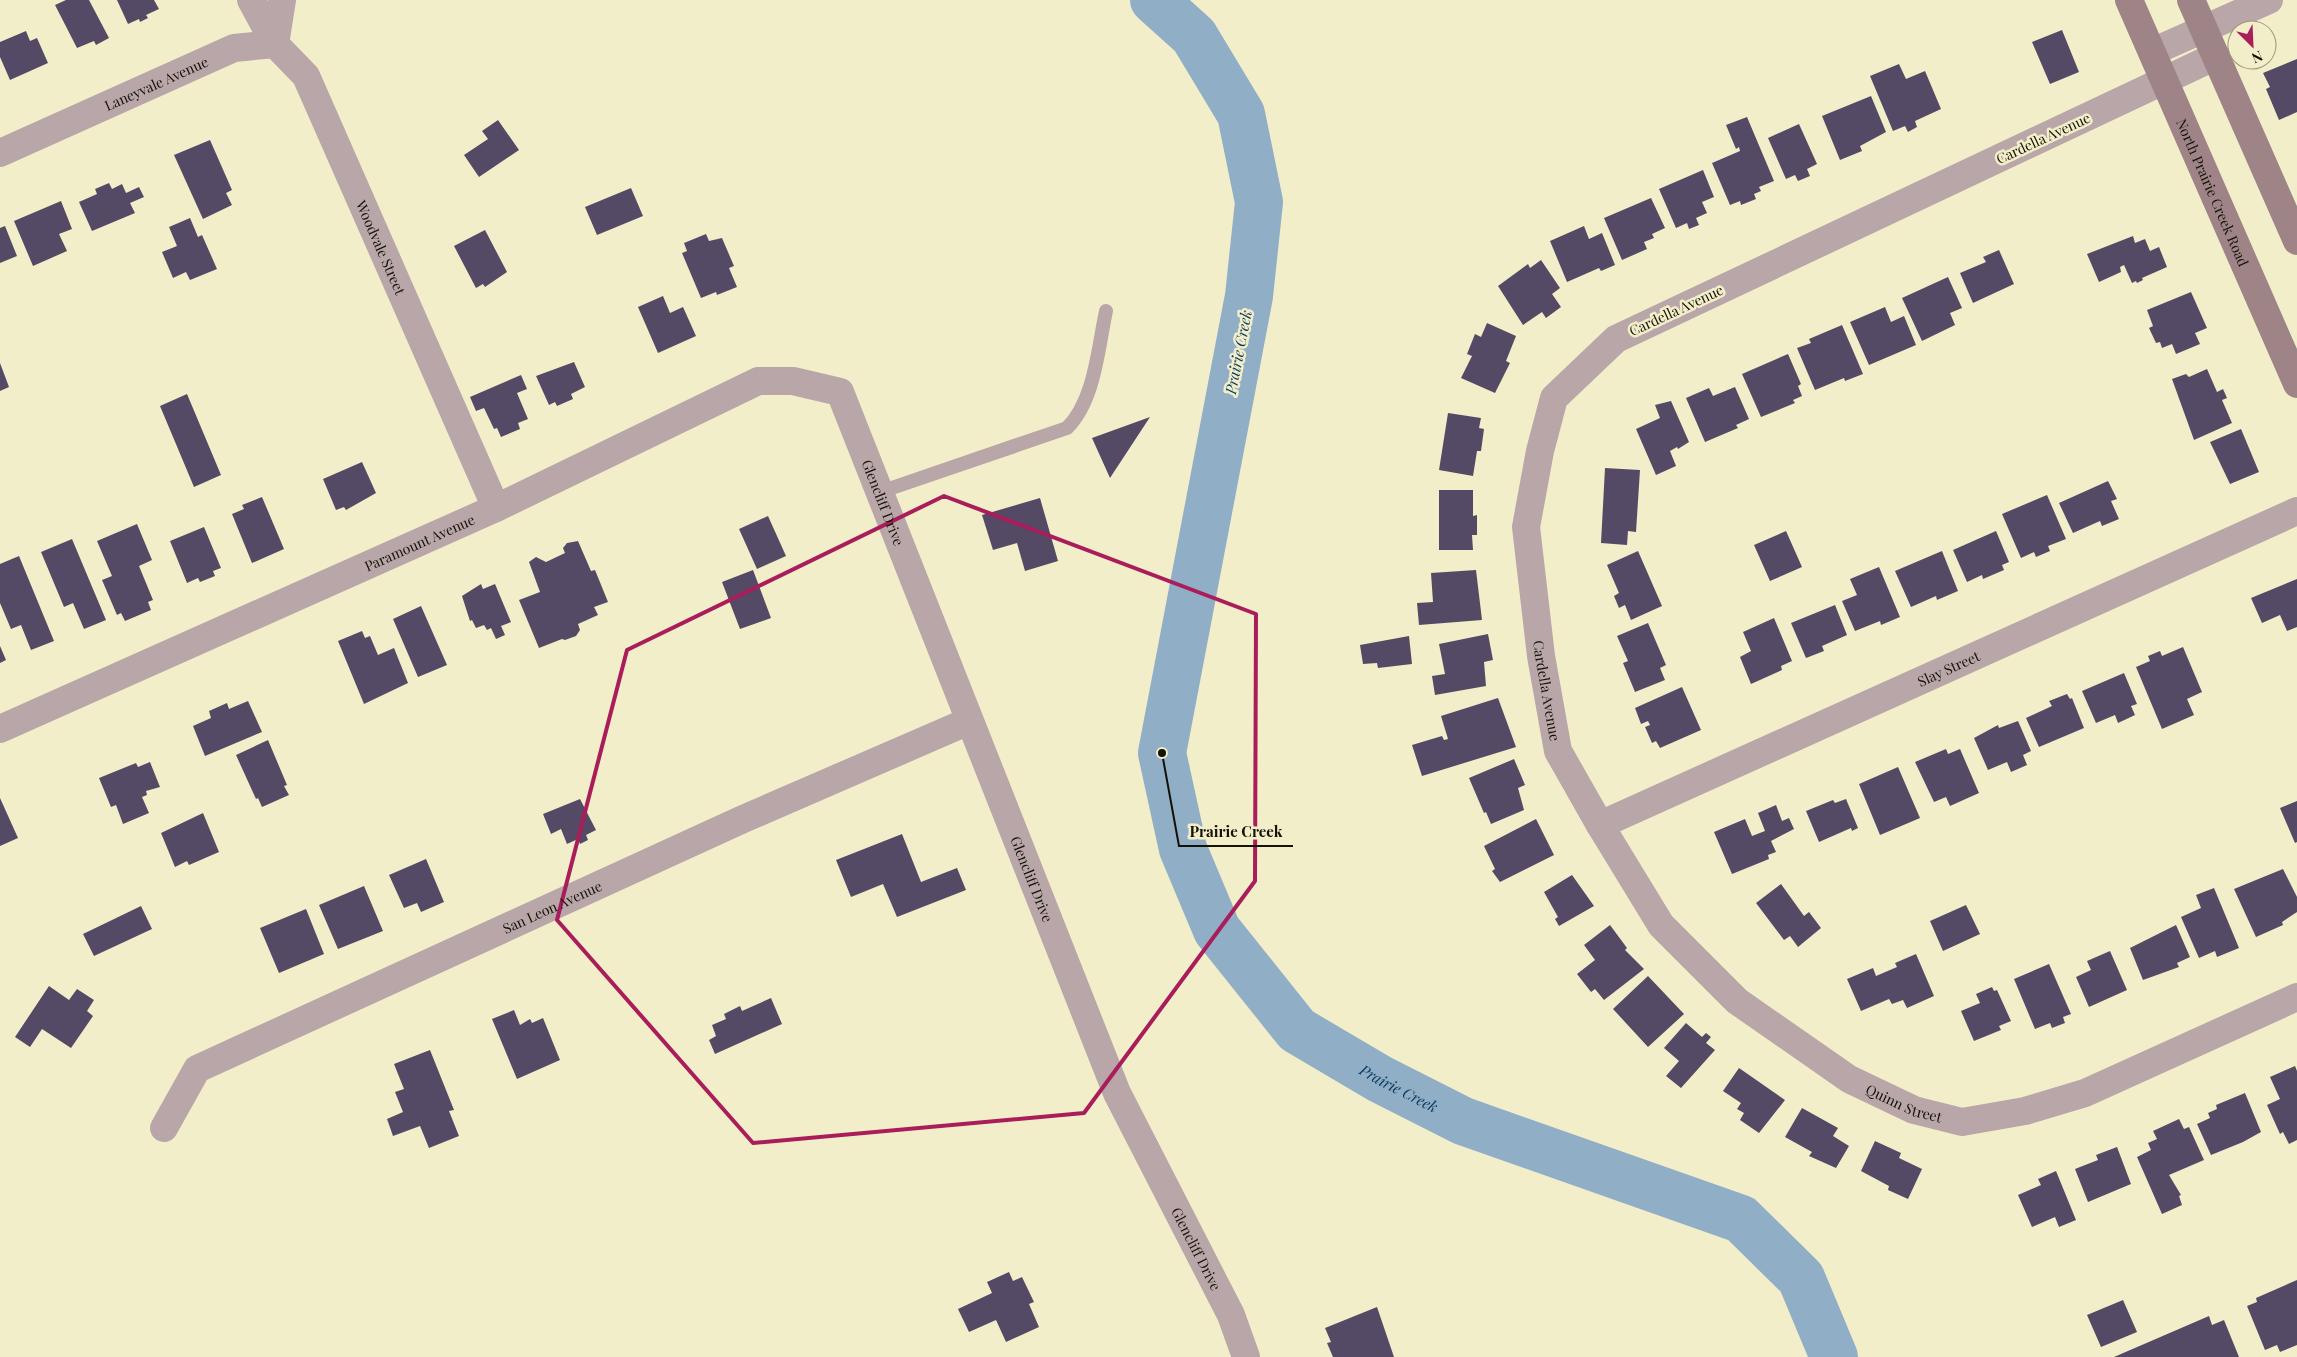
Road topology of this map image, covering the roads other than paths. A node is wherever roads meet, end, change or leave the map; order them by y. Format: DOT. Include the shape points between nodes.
graph roads {
  1 [pos="251,0"];
  2 [pos="282,0"];
  3 [pos="2129,0"];
  4 [pos="2191,0"];
  5 [pos="2269,0"];
  6 [pos="2204,29"];
  7 [pos="275,44"];
  8 [pos="2152,52"];
  9 [pos="2216,56"];
  10 [pos="2164,80"];
  11 [pos="0,153"];
  12 [pos="2297,241"];
  13 [pos="1106,311"];
  14 [pos="2297,384"];
  15 [pos="840,392"];
  16 [pos="880,492"];
  17 [pos="496,508"];
  18 [pos="2297,511"];
  19 [pos="969,721"];
  20 [pos="0,729"];
  21 [pos="1600,825"];
  22 [pos="2297,997"];
  23 [pos="164,1128"];
  24 [pos="1246,1357"];
  1 -- 7 [label="street, Woodvale Street"];
  2 -- 7 [label="street"];
  3 -- 8 [label="main road, North Prairie Creek Road"];
  4 -- 6 [label="main road"];
  5 -- 6 [label="street"];
  6 -- 8 [label="street"];
  6 -- 9 [label="main road"];
  7 -- 11 [label="street, Laneyvale Avenue" via="234,48"];
  7 -- 17 [label="street, Woodvale Street" via="306,76"];
  8 -- 10 [label="main road, North Prairie Creek Road"];
  9 -- 10 [label="street, Cardella Avenue"];
  9 -- 12 [label="main road"];
  10 -- 14 [label="main road, North Prairie Creek Road"];
  10 -- 21 [label="street, Cardella Avenue" via="1616,339 1554,398 1540,450 1526,527 1541,656 1558,751"];
  13 -- 16 [label="lane" via="1090,384 1075,420 1067,428"];
  15 -- 16 [label="street, Glencliff Drive"];
  15 -- 17 [label="street, Paramount Avenue" via="793,381 758,381"];
  16 -- 19 [label="street, Glencliff Drive"];
  17 -- 20 [label="street, Paramount Avenue"];
  18 -- 21 [label="street, Slay Street"];
  19 -- 23 [label="street, San Leon Avenue" via="733,824 197,1069"];
  19 -- 24 [label="street, Glencliff Drive" via="1117,1092 1231,1315"];
  21 -- 22 [label="street, Quinn Street" via="1661,925 1738,1001 1849,1079 1914,1110 1962,1122 2025,1111 2085,1093"];
}
